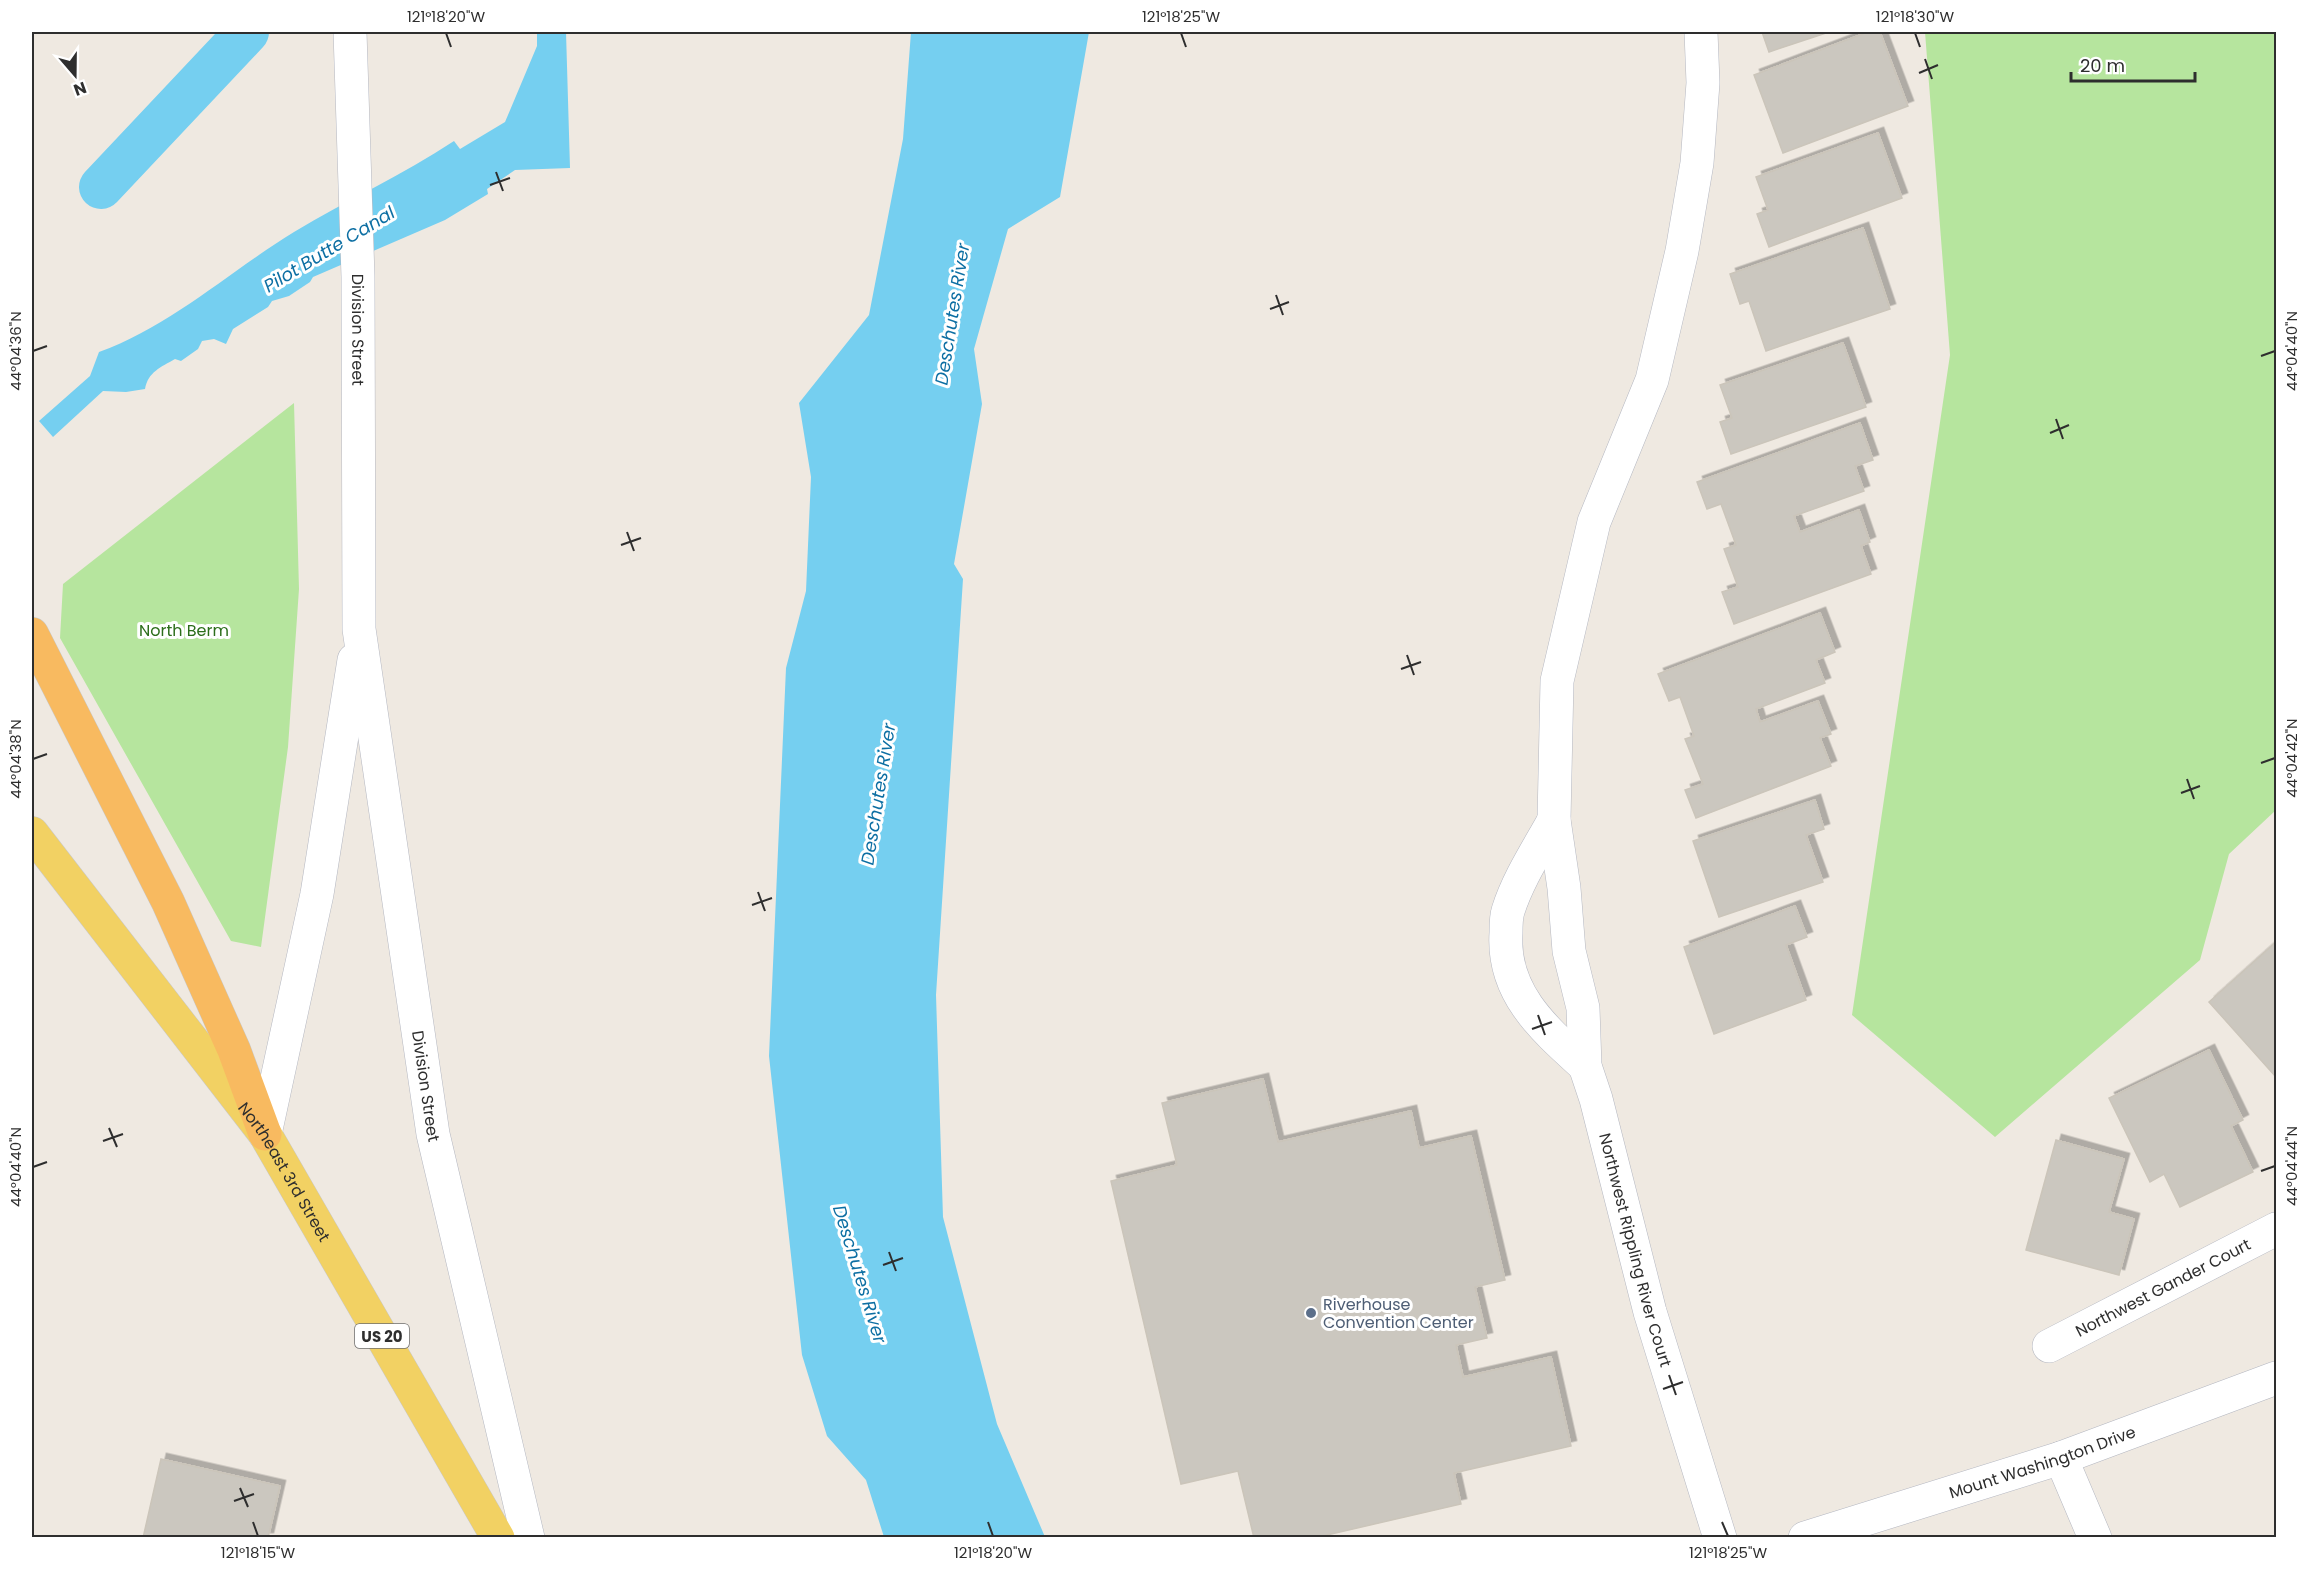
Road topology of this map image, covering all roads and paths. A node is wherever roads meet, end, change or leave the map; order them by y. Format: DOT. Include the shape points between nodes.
graph roads {
  1 [pos="350,32"];
  2 [pos="1701,32"];
  3 [pos="359,629"];
  4 [pos="32,634"];
  5 [pos="1554,820"];
  6 [pos="32,833"];
  7 [pos="1585,1066"];
  8 [pos="266,1134"];
  9 [pos="2277,1229"];
  10 [pos="2049,1346"];
  11 [pos="2277,1378"];
  12 [pos="2061,1458"];
  13 [pos="498,1538"];
  14 [pos="528,1538"];
  15 [pos="1720,1538"];
  16 [pos="1805,1538"];
  17 [pos="2094,1538"];
  1 -- 3 [label="main road, Division Street" via="358,277"];
  2 -- 5 [label="main road, Northwest Rippling River Court" via="1703,83 1697,163 1682,251 1652,380 1594,522 1557,681"];
  3 -- 8 [label="main road, Division Street" via="317,894"];
  3 -- 14 [label="main road, Division Street" via="433,1134"];
  4 -- 8 [label="highway" via="168,902 234,1050"];
  5 -- 7 [label="main road, Northwest Rippling River Court" via="1569,951 1583,1008"];
  5 -- 7 [label="main road, Northwest Rippling River Court" via="1507,912 1505,950 1516,989 1544,1029"];
  6 -- 8 [label="main road, Northeast 3rd Street / US 20"];
  7 -- 15 [label="main road, Northwest Rippling River Court" via="1650,1312"];
  8 -- 13 [label="main road, Northeast 3rd Street / US 20"];
  9 -- 10 [label="main road, Northwest Gander Court"];
  11 -- 12 [label="main road, Mount Washington Drive"];
  12 -- 16 [label="main road, Mount Washington Drive"];
  12 -- 17 [label="main road"];
}
